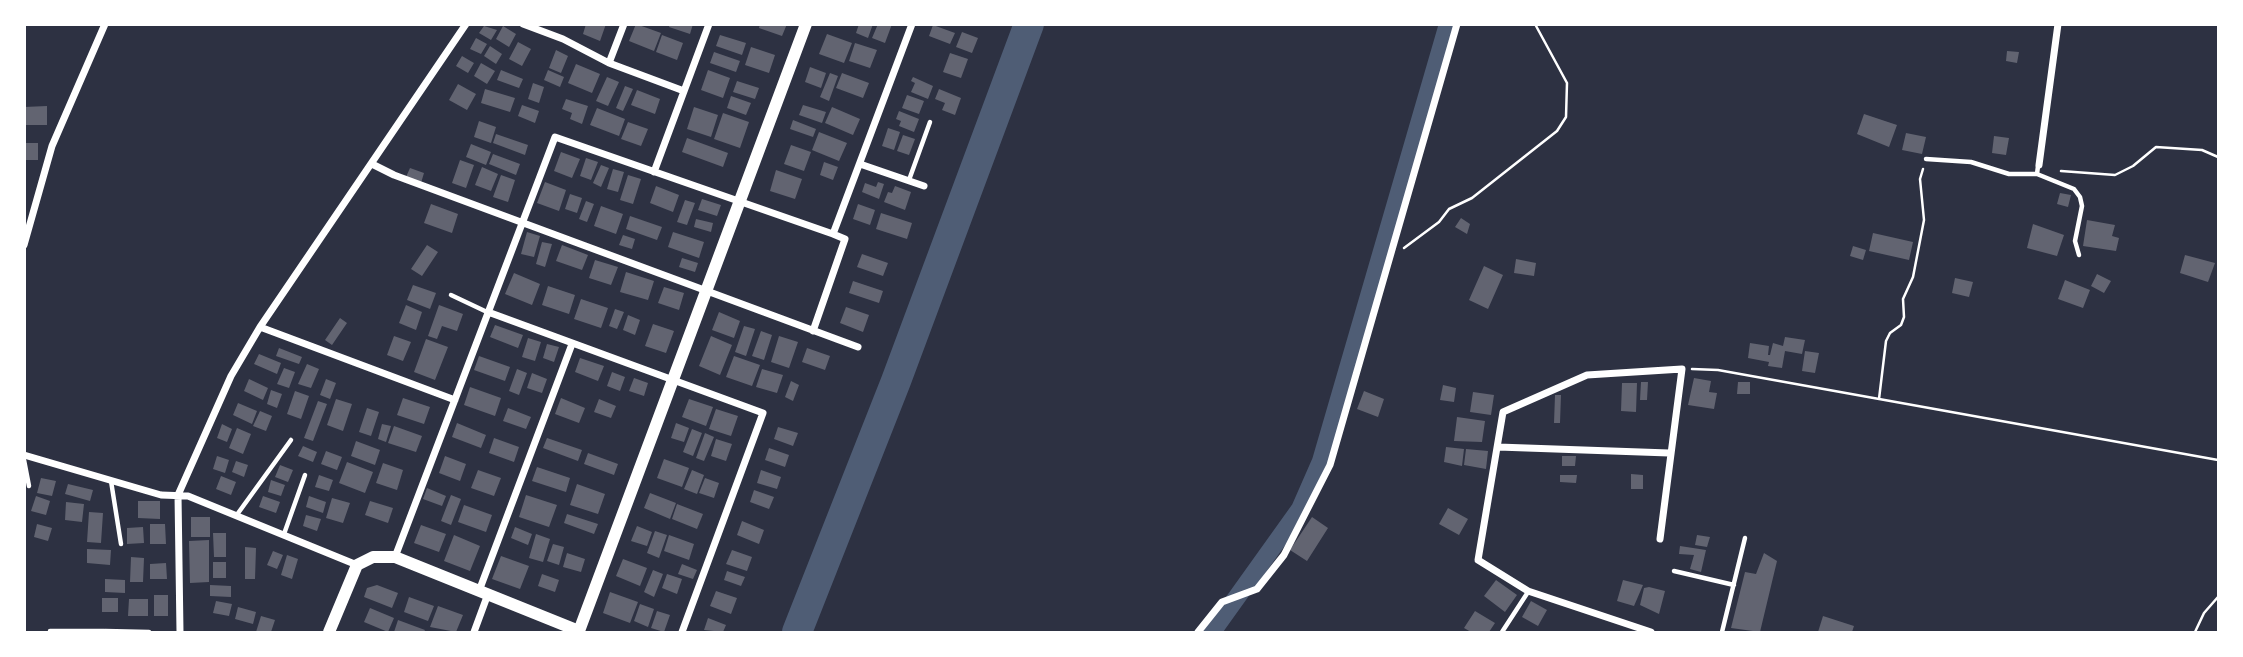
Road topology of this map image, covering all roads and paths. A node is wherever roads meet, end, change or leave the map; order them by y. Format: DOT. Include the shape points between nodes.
graph roads {
  1 [pos="106,24"];
  2 [pos="466,24"];
  3 [pos="523,24"];
  4 [pos="624,24"];
  5 [pos="709,24"];
  6 [pos="806,24"];
  7 [pos="912,24"];
  8 [pos="1457,24"];
  9 [pos="1535,24"];
  10 [pos="2058,24"];
  11 [pos="609,63"];
  12 [pos="684,91"];
  13 [pos="930,122"];
  14 [pos="2218,157"];
  15 [pos="1926,159"];
  16 [pos="372,164"];
  17 [pos="860,164"];
  18 [pos="2039,165"];
  19 [pos="654,172"];
  20 [pos="2037,174"];
  21 [pos="909,181"];
  22 [pos="924,186"];
  23 [pos="740,201"];
  24 [pos="522,222"];
  25 [pos="833,234"];
  26 [pos="24,245"];
  27 [pos="2079,255"];
  28 [pos="1391,259"];
  29 [pos="706,291"];
  30 [pos="451,295"];
  31 [pos="488,312"];
  32 [pos="260,327"];
  33 [pos="813,331"];
  34 [pos="572,344"];
  35 [pos="858,347"];
  36 [pos="1682,369"];
  37 [pos="673,381"];
  38 [pos="455,400"];
  39 [pos="1879,401"];
  40 [pos="291,440"];
  41 [pos="1498,447"];
  42 [pos="1669,453"];
  43 [pos="24,457"];
  44 [pos="2218,460"];
  45 [pos="305,475"];
  46 [pos="111,480"];
  47 [pos="29,486"];
  48 [pos="178,495"];
  49 [pos="236,516"];
  50 [pos="284,534"];
  51 [pos="1745,538"];
  52 [pos="1660,539"];
  53 [pos="121,544"];
  54 [pos="395,557"];
  55 [pos="356,565"];
  56 [pos="1674,571"];
  57 [pos="1734,585"];
  58 [pos="1528,590"];
  59 [pos="484,592"];
  60 [pos="2218,597"];
  61 [pos="50,631"];
  62 [pos="104,632"];
  63 [pos="149,632"];
  64 [pos="180,632"];
  65 [pos="329,632"];
  66 [pos="474,632"];
  67 [pos="581,632"];
  68 [pos="682,632"];
  69 [pos="1198,632"];
  70 [pos="1502,632"];
  71 [pos="1651,632"];
  72 [pos="1723,632"];
  73 [pos="2195,632"];
  1 -- 26 [label="street" via="52,146"];
  2 -- 16 [label="street"];
  3 -- 11 [label="street"];
  4 -- 11 [label="street"];
  5 -- 12 [label="street"];
  6 -- 23 [label="street"];
  7 -- 17 [label="street"];
  8 -- 28 [label="street"];
  9 -- 28 [label="path" via="1567,83 1566,117 1557,131 1472,198 1449,209"];
  10 -- 18 [label="street"];
  11 -- 12 [label="street"];
  12 -- 19 [label="street"];
  13 -- 21 [label="lane"];
  14 -- 18 [label="path" via="2202,150 2156,147 2115,175 2096,176"];
  15 -- 20 [label="lane" via="1971,162 2009,174"];
  15 -- 39 [label="path" via="1920,178 1923,220 1913,277 1903,299 1901,325 1886,341"];
  16 -- 24 [label="street"];
  16 -- 32 [label="street"];
  17 -- 21 [label="street"];
  17 -- 25 [label="street"];
  18 -- 20 [label="lane"];
  19 -- 23 [label="street"];
  19 -- 24 [label="street" via="555,137"];
  20 -- 27 [label="lane" via="2074,189 2080,197 2075,241"];
  21 -- 22 [label="street"];
  23 -- 25 [label="street"];
  23 -- 29 [label="street"];
  24 -- 29 [label="street"];
  24 -- 31 [label="street"];
  25 -- 33 [label="street" via="845,239"];
  28 -- 69 [label="street" via="1330,465 1284,555 1257,589 1222,602"];
  29 -- 33 [label="street"];
  29 -- 37 [label="street"];
  30 -- 31 [label="lane"];
  31 -- 34 [label="street"];
  31 -- 38 [label="street"];
  32 -- 38 [label="street"];
  32 -- 48 [label="street" via="231,376"];
  33 -- 35 [label="street"];
  34 -- 37 [label="street"];
  34 -- 59 [label="street"];
  36 -- 39 [label="path" via="1718,370"];
  36 -- 41 [label="street" via="1587,375 1503,412"];
  36 -- 42 [label="street"];
  37 -- 67 [label="street"];
  37 -- 68 [label="street" via="763,413"];
  38 -- 54 [label="street"];
  39 -- 44 [label="path"];
  40 -- 49 [label="lane"];
  41 -- 42 [label="street"];
  41 -- 58 [label="street" via="1478,560"];
  42 -- 52 [label="street"];
  43 -- 46 [label="street"];
  43 -- 47 [label="lane"];
  45 -- 50 [label="lane"];
  46 -- 48 [label="street" via="161,495"];
  46 -- 53 [label="lane"];
  48 -- 49 [label="street"];
  48 -- 64 [label="street"];
  49 -- 50 [label="street"];
  50 -- 55 [label="street"];
  51 -- 57 [label="lane"];
  54 -- 55 [label="street" via="373,557"];
  54 -- 59 [label="street"];
  55 -- 65 [label="street"];
  56 -- 57 [label="lane"];
  57 -- 72 [label="lane"];
  58 -- 70 [label="lane"];
  58 -- 71 [label="street"];
  59 -- 66 [label="street"];
  59 -- 67 [label="street"];
  60 -- 73 [label="path"];
  61 -- 62 [label="lane"];
  62 -- 63 [label="lane"];
}
